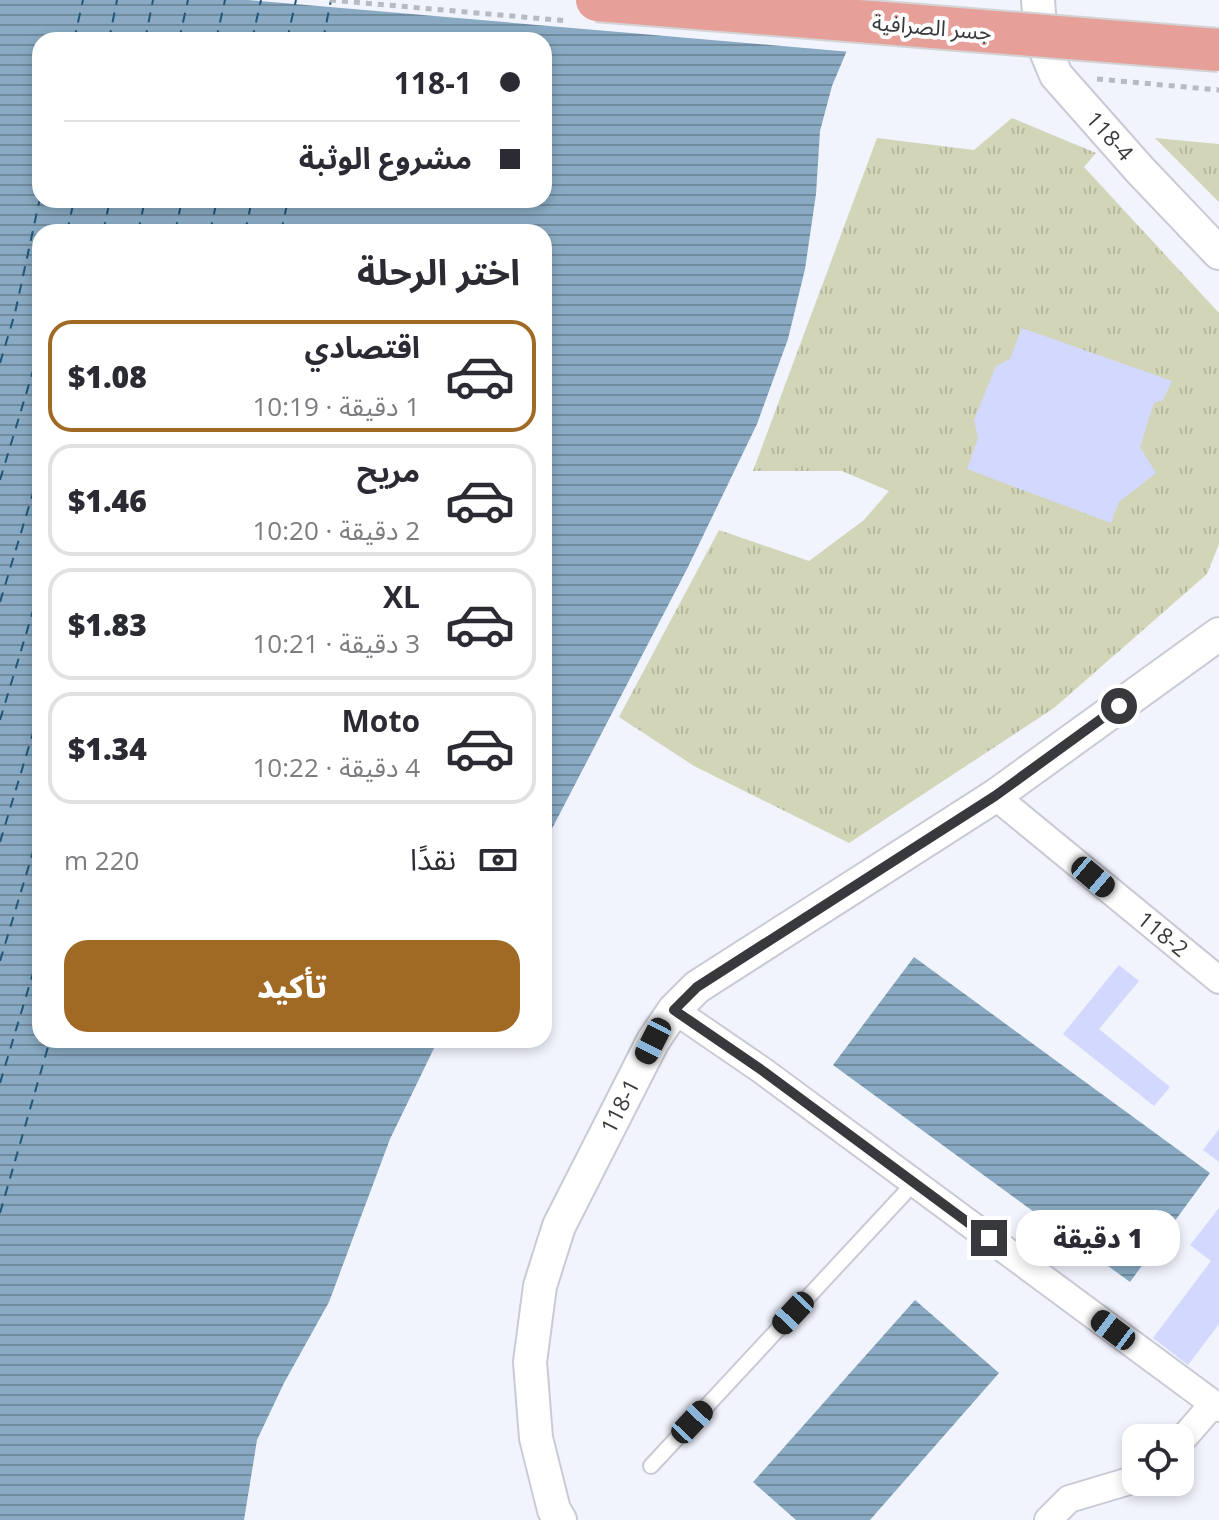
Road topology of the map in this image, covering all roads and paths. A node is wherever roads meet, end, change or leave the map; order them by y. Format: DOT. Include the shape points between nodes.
graph roads {
  1 [pos="597,0"];
  2 [pos="1038,0"];
  3 [pos="1219,50"];
  4 [pos="1056,75"];
  5 [pos="1219,90"];
  6 [pos="1219,253"];
  7 [pos="1219,634"];
  8 [pos="995,796"];
  9 [pos="1218,977"];
  10 [pos="674,1010"];
  11 [pos="914,1183"];
  12 [pos="1216,1406"];
  13 [pos="1194,1428"];
  14 [pos="651,1466"];
  15 [pos="1122,1483"];
  16 [pos="560,1520"];
  17 [pos="1048,1520"];
  1 -- 3 [label="main road, جسر الصرافية, bridge"];
  2 -- 4 [label="street, 118-4" via="1041,39"];
  4 -- 5 [label="path"];
  4 -- 6 [label="street, 118-4"];
  7 -- 8 [label="street, 118-1"];
  8 -- 9 [label="street, 118-2"];
  8 -- 10 [label="street, 118-1" via="697,987"];
  10 -- 11 [label="street"];
  10 -- 16 [label="street, 118-1" via="559,1226 540,1286 530,1362 536,1438"];
  11 -- 12 [label="street"];
  11 -- 14 [label="lane"];
  12 -- 13 [label="street"];
  15 -- 17 [label="street" via="1069,1499"];
}
